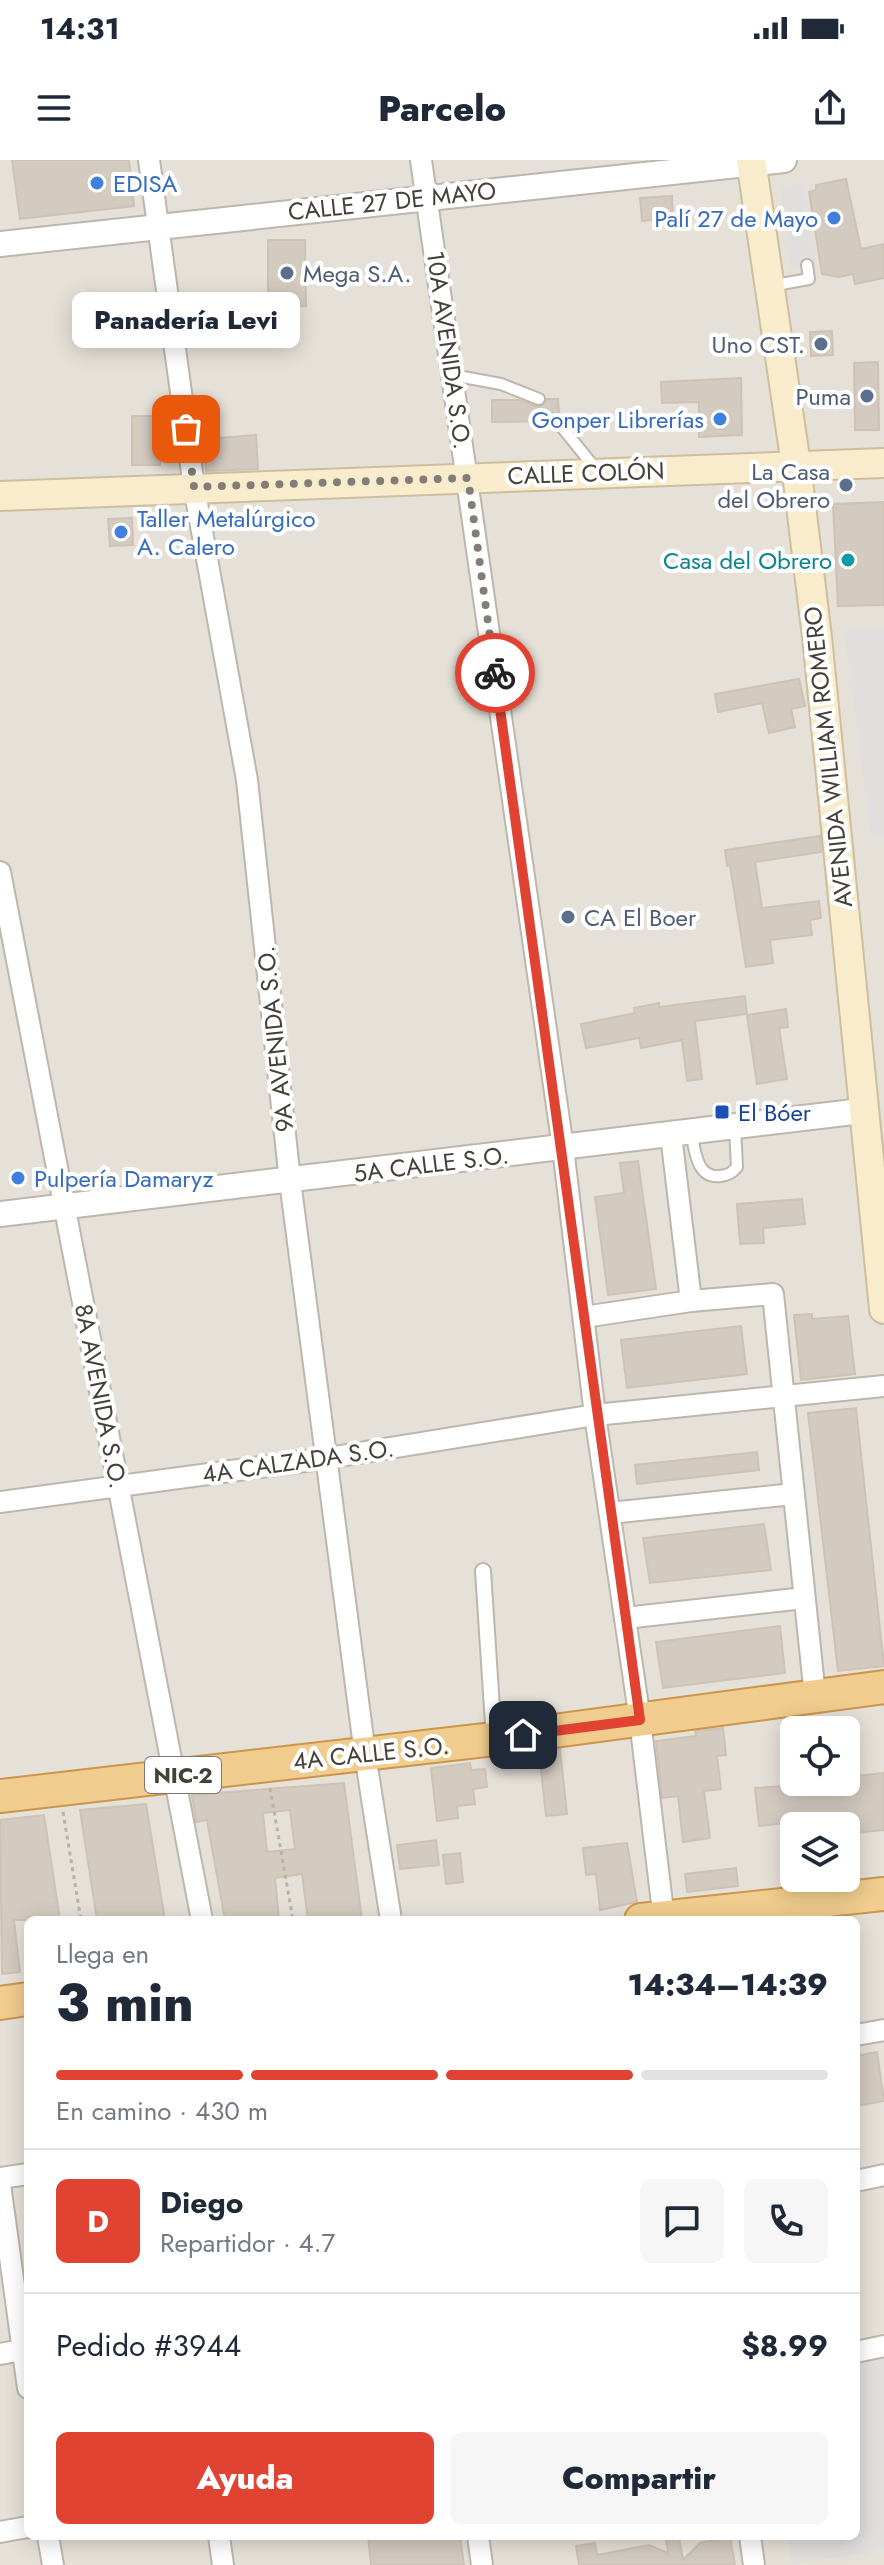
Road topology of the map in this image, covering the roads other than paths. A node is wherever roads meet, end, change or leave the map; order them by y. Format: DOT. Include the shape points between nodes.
graph roads {
  1 [pos="149,160"];
  2 [pos="421,160"];
  3 [pos="784,160"];
  4 [pos="751,162"];
  5 [pos="426,197"];
  6 [pos="157,228"];
  7 [pos="0,244"];
  8 [pos="807,265"];
  9 [pos="770,286"];
  10 [pos="452,375"];
  11 [pos="539,399"];
  12 [pos="557,421"];
  13 [pos="884,463"];
  14 [pos="796,465"];
  15 [pos="598,473"];
  16 [pos="468,478"];
  17 [pos="194,487"];
  18 [pos="0,496"];
  19 [pos="0,872"];
  20 [pos="862,1111"];
  21 [pos="735,1127"];
  22 [pos="681,1133"];
  23 [pos="563,1148"];
  24 [pos="290,1181"];
  25 [pos="65,1207"];
  26 [pos="0,1214"];
  27 [pos="691,1301"];
  28 [pos="884,1309"];
  29 [pos="584,1317"];
  30 [pos="884,1386"];
  31 [pos="784,1398"];
  32 [pos="595,1415"];
  33 [pos="328,1458"];
  34 [pos="118,1485"];
  35 [pos="793,1494"];
  36 [pos="0,1502"];
  37 [pos="610,1513"];
  38 [pos="483,1571"];
  39 [pos="804,1598"];
  40 [pos="625,1618"];
  41 [pos="884,1687"];
  42 [pos="815,1696"];
  43 [pos="640,1720"];
  44 [pos="494,1739"];
  45 [pos="365,1754"];
  46 [pos="174,1776"];
  47 [pos="0,1796"];
  48 [pos="884,1894"];
  49 [pos="201,1916"];
  50 [pos="390,1916"];
  51 [pos="656,1916"];
  52 [pos="683,1916"];
  53 [pos="24,2000"];
  54 [pos="0,2003"];
  55 [pos="884,2030"];
  56 [pos="860,2034"];
  57 [pos="24,2175"];
  58 [pos="884,2175"];
  59 [pos="860,2180"];
  60 [pos="0,2181"];
  61 [pos="24,2343"];
  62 [pos="884,2346"];
  63 [pos="24,2350"];
  64 [pos="860,2351"];
  65 [pos="0,2354"];
  66 [pos="24,2528"];
  67 [pos="0,2532"];
  68 [pos="49,2540"];
  69 [pos="220,2540"];
  70 [pos="479,2540"];
  71 [pos="751,2540"];
  72 [pos="53,2565"];
  73 [pos="223,2565"];
  74 [pos="482,2565"];
  75 [pos="754,2565"];
  1 -- 6 [label="street, 9A AVENIDA S.O."];
  2 -- 5 [label="street, 10A AVENIDA S.O."];
  3 -- 4 [label="street, CALLE 27 DE MAYO"];
  4 -- 5 [label="street, CALLE 27 DE MAYO"];
  4 -- 9 [label="main road, AVENIDA WILLIAM ROMERO"];
  5 -- 6 [label="street, CALLE 27 DE MAYO"];
  5 -- 10 [label="street, 10A AVENIDA S.O."];
  6 -- 7 [label="street, CALLE 27 DE MAYO"];
  6 -- 17 [label="street, 9A AVENIDA S.O."];
  8 -- 9 [label="lane" via="809,279"];
  9 -- 14 [label="main road, AVENIDA WILLIAM ROMERO"];
  10 -- 11 [label="lane" via="501,384"];
  10 -- 16 [label="street, 10A AVENIDA S.O."];
  12 -- 15 [label="lane"];
  13 -- 14 [label="main road, CALLE COLÓN"];
  14 -- 15 [label="main road, CALLE COLÓN"];
  14 -- 20 [label="main road, AVENIDA WILLIAM ROMERO"];
  15 -- 16 [label="main road, CALLE COLÓN"];
  16 -- 17 [label="main road, CALLE COLÓN"];
  16 -- 23 [label="street, 10A AVENIDA S.O."];
  17 -- 18 [label="main road, CALLE COLÓN"];
  17 -- 24 [label="street, 9A AVENIDA S.O." via="247,780"];
  19 -- 25 [label="street, 8A AVENIDA S.O."];
  20 -- 21 [label="street, 5A CALLE S.O."];
  20 -- 28 [label="main road, AVENIDA WILLIAM ROMERO"];
  21 -- 22 [label="street, 5A CALLE S.O."];
  21 -- 22 [label="lane" via="737,1167 724,1176 704,1172"];
  22 -- 23 [label="street, 5A CALLE S.O."];
  22 -- 27 [label="street"];
  23 -- 24 [label="street, 5A CALLE S.O."];
  23 -- 29 [label="street, 10A AVENIDA S.O."];
  24 -- 25 [label="street, 5A CALLE S.O."];
  24 -- 33 [label="street, 9A AVENIDA S.O."];
  25 -- 26 [label="street, 5A CALLE S.O."];
  25 -- 34 [label="street, 8A AVENIDA S.O."];
  27 -- 29 [label="street"];
  27 -- 31 [label="street" via="773,1294"];
  29 -- 32 [label="street, 10A AVENIDA S.O."];
  30 -- 31 [label="street, 4A CALZADA S.O."];
  31 -- 32 [label="street, 4A CALZADA S.O."];
  31 -- 35 [label="street"];
  32 -- 33 [label="street, 4A CALZADA S.O."];
  32 -- 37 [label="street, 10A AVENIDA S.O."];
  33 -- 34 [label="street, 4A CALZADA S.O."];
  33 -- 45 [label="street, 9A AVENIDA S.O."];
  34 -- 36 [label="street, 4A CALZADA S.O."];
  34 -- 46 [label="street, 8A AVENIDA S.O."];
  35 -- 37 [label="street"];
  35 -- 39 [label="street"];
  37 -- 40 [label="street, 10A AVENIDA S.O."];
  38 -- 44 [label="street"];
  39 -- 40 [label="street"];
  39 -- 42 [label="street"];
  40 -- 43 [label="street, 10A AVENIDA S.O."];
  41 -- 42 [label="highway, 4A CALLE S.O. / NIC-2"];
  42 -- 43 [label="highway, 4A CALLE S.O. / NIC-2"];
  43 -- 44 [label="highway, 4A CALLE S.O. / NIC-2"];
  43 -- 51 [label="street, 10A AVENIDA S.O."];
  44 -- 45 [label="highway, 4A CALLE S.O. / NIC-2"];
  45 -- 46 [label="highway, 4A CALLE S.O. / NIC-2"];
  45 -- 50 [label="street, 9A AVENIDA S.O."];
  46 -- 47 [label="highway, 4A CALLE S.O. / NIC-2"];
  46 -- 49 [label="street, 8A AVENIDA S.O."];
  48 -- 52 [label="highway"];
  53 -- 54 [label="highway"];
  55 -- 56 [label="street"];
  57 -- 60 [label="street"];
  58 -- 59 [label="street"];
  60 -- 61 [label="street"];
  62 -- 64 [label="street"];
  63 -- 65 [label="street"];
  66 -- 67 [label="street"];
  68 -- 72 [label="street"];
  69 -- 73 [label="street"];
  70 -- 74 [label="street"];
  71 -- 75 [label="street"];
}
